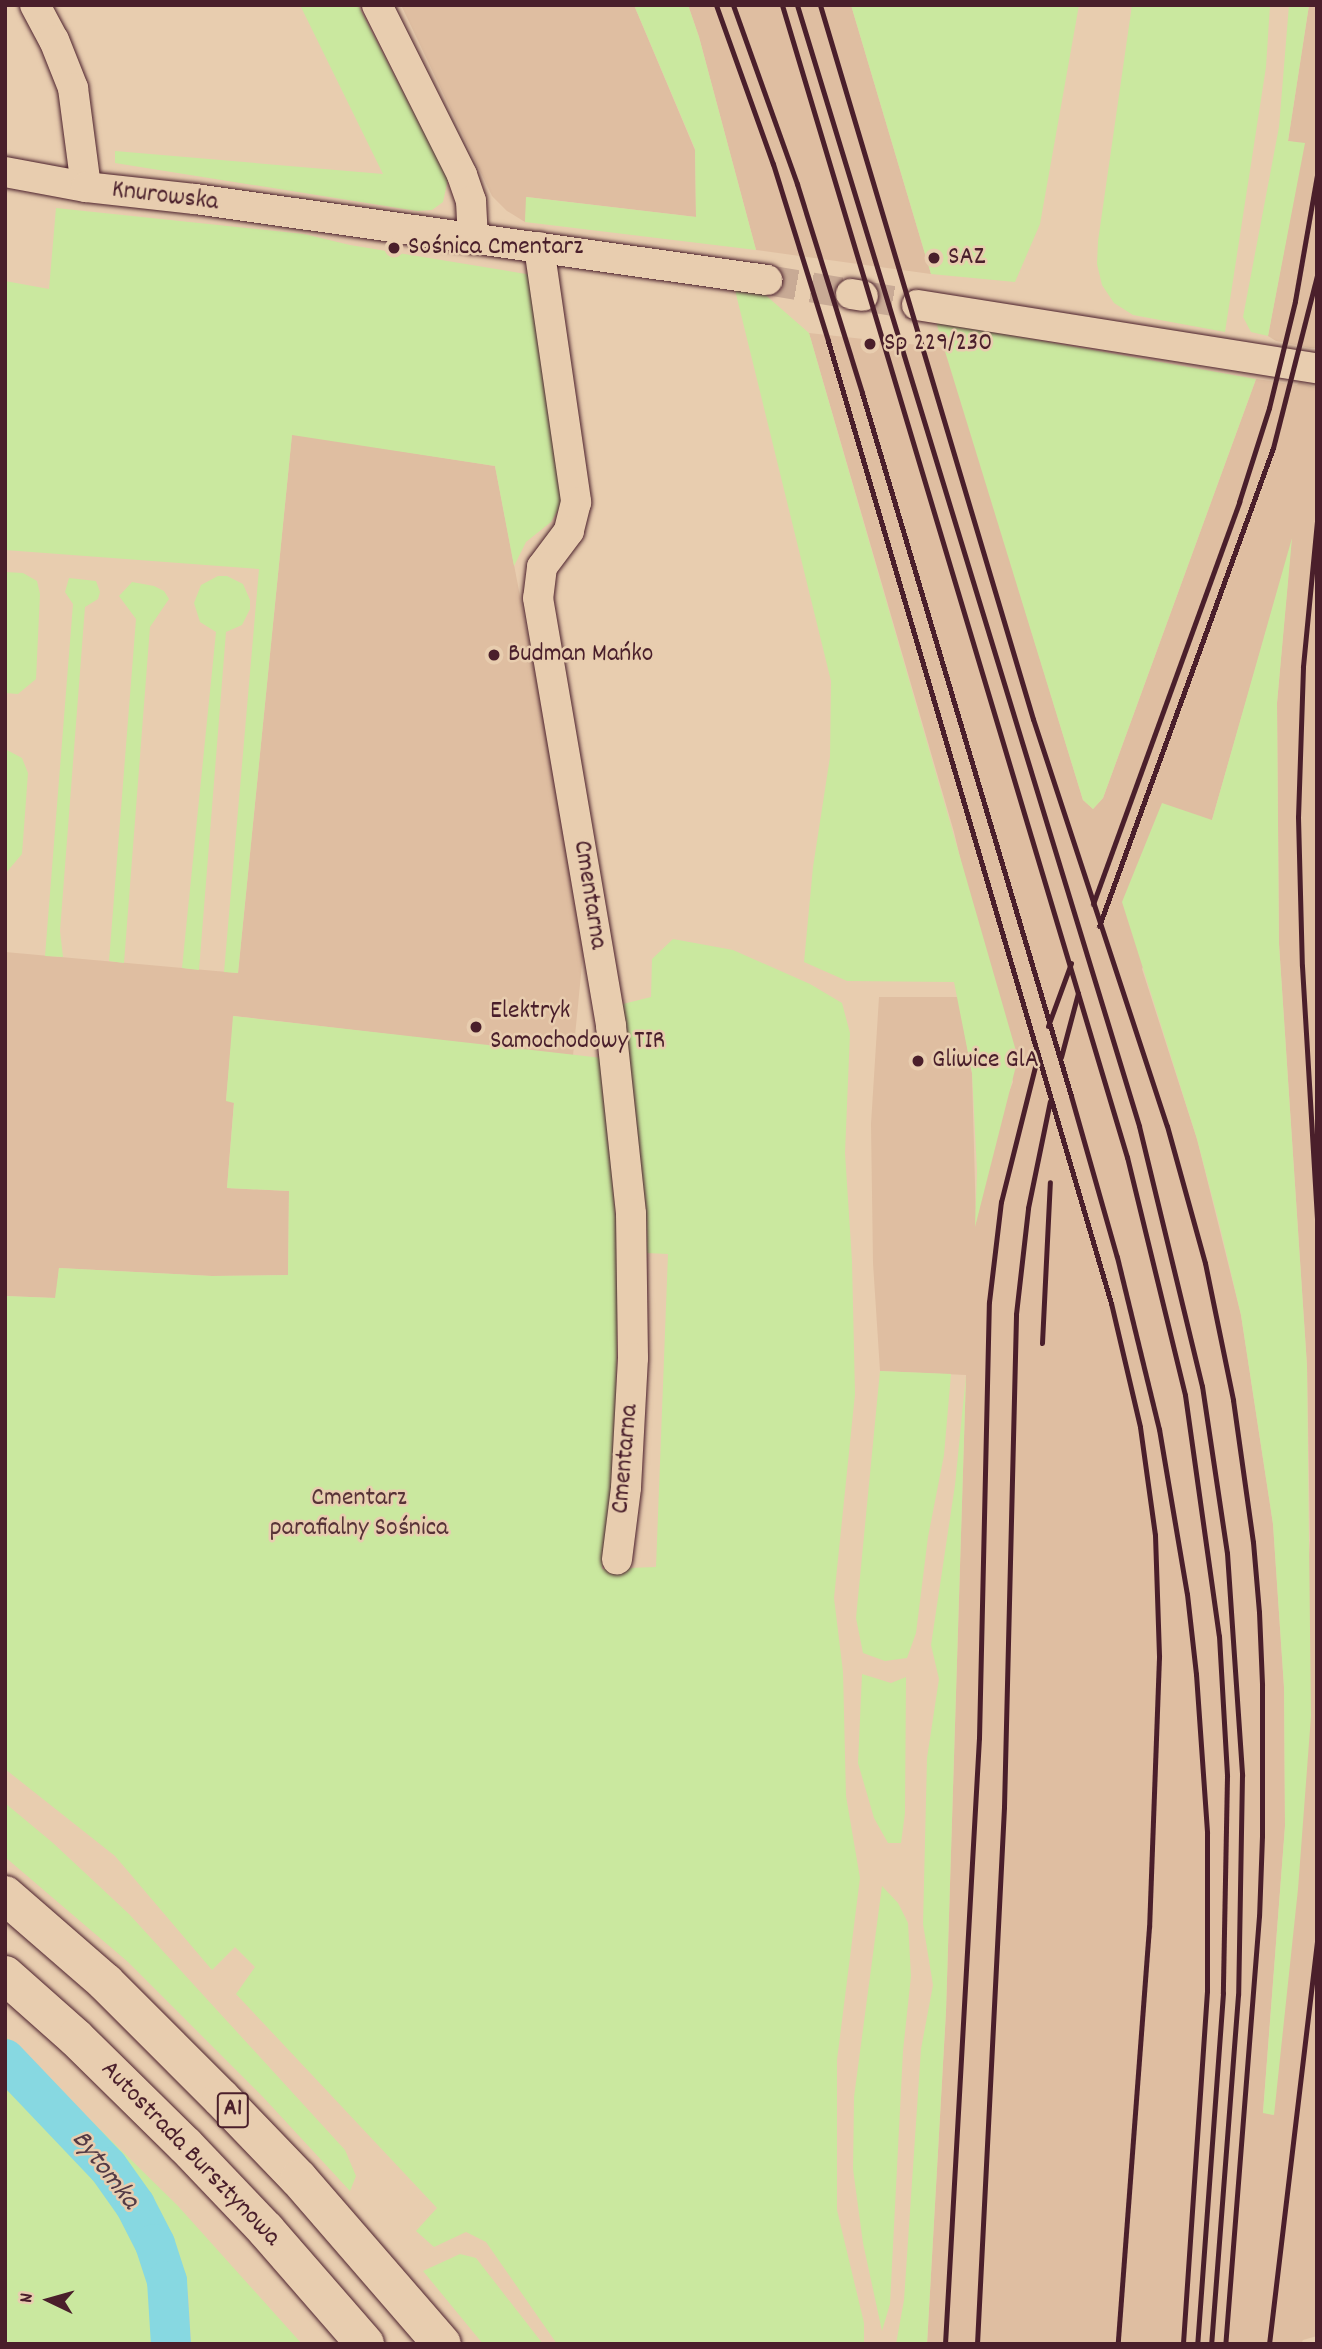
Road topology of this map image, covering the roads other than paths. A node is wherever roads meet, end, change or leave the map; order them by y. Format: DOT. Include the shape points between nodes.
graph roads {
  1 [pos="34,5"];
  2 [pos="377,5"];
  3 [pos="5,172"];
  4 [pos="86,187"];
  5 [pos="473,239"];
  6 [pos="538,247"];
  7 [pos="767,280"];
  8 [pos="917,305"];
  9 [pos="1317,368"];
  10 [pos="617,1559"];
  11 [pos="5,1895"];
  12 [pos="5,1975"];
  13 [pos="365,2344"];
  14 [pos="442,2344"];
  1 -- 4 [label="street" via="73,89"];
  2 -- 5 [label="street" via="462,175 471,201"];
  3 -- 4 [label="street, Knurowska"];
  4 -- 5 [label="street, Knurowska"];
  5 -- 6 [label="street, Knurowska"];
  6 -- 7 [label="street, Knurowska"];
  6 -- 10 [label="street, Cmentarna" via="576,502 569,531 542,567 538,598 611,1026 631,1214 634,1358"];
  8 -- 9 [label="street"];
  11 -- 14 [label="highway, A1" via="105,1982 221,2098 308,2189"];
  12 -- 13 [label="highway, Autostrada Bursztynowa / A1" via="186,2146"];
}
